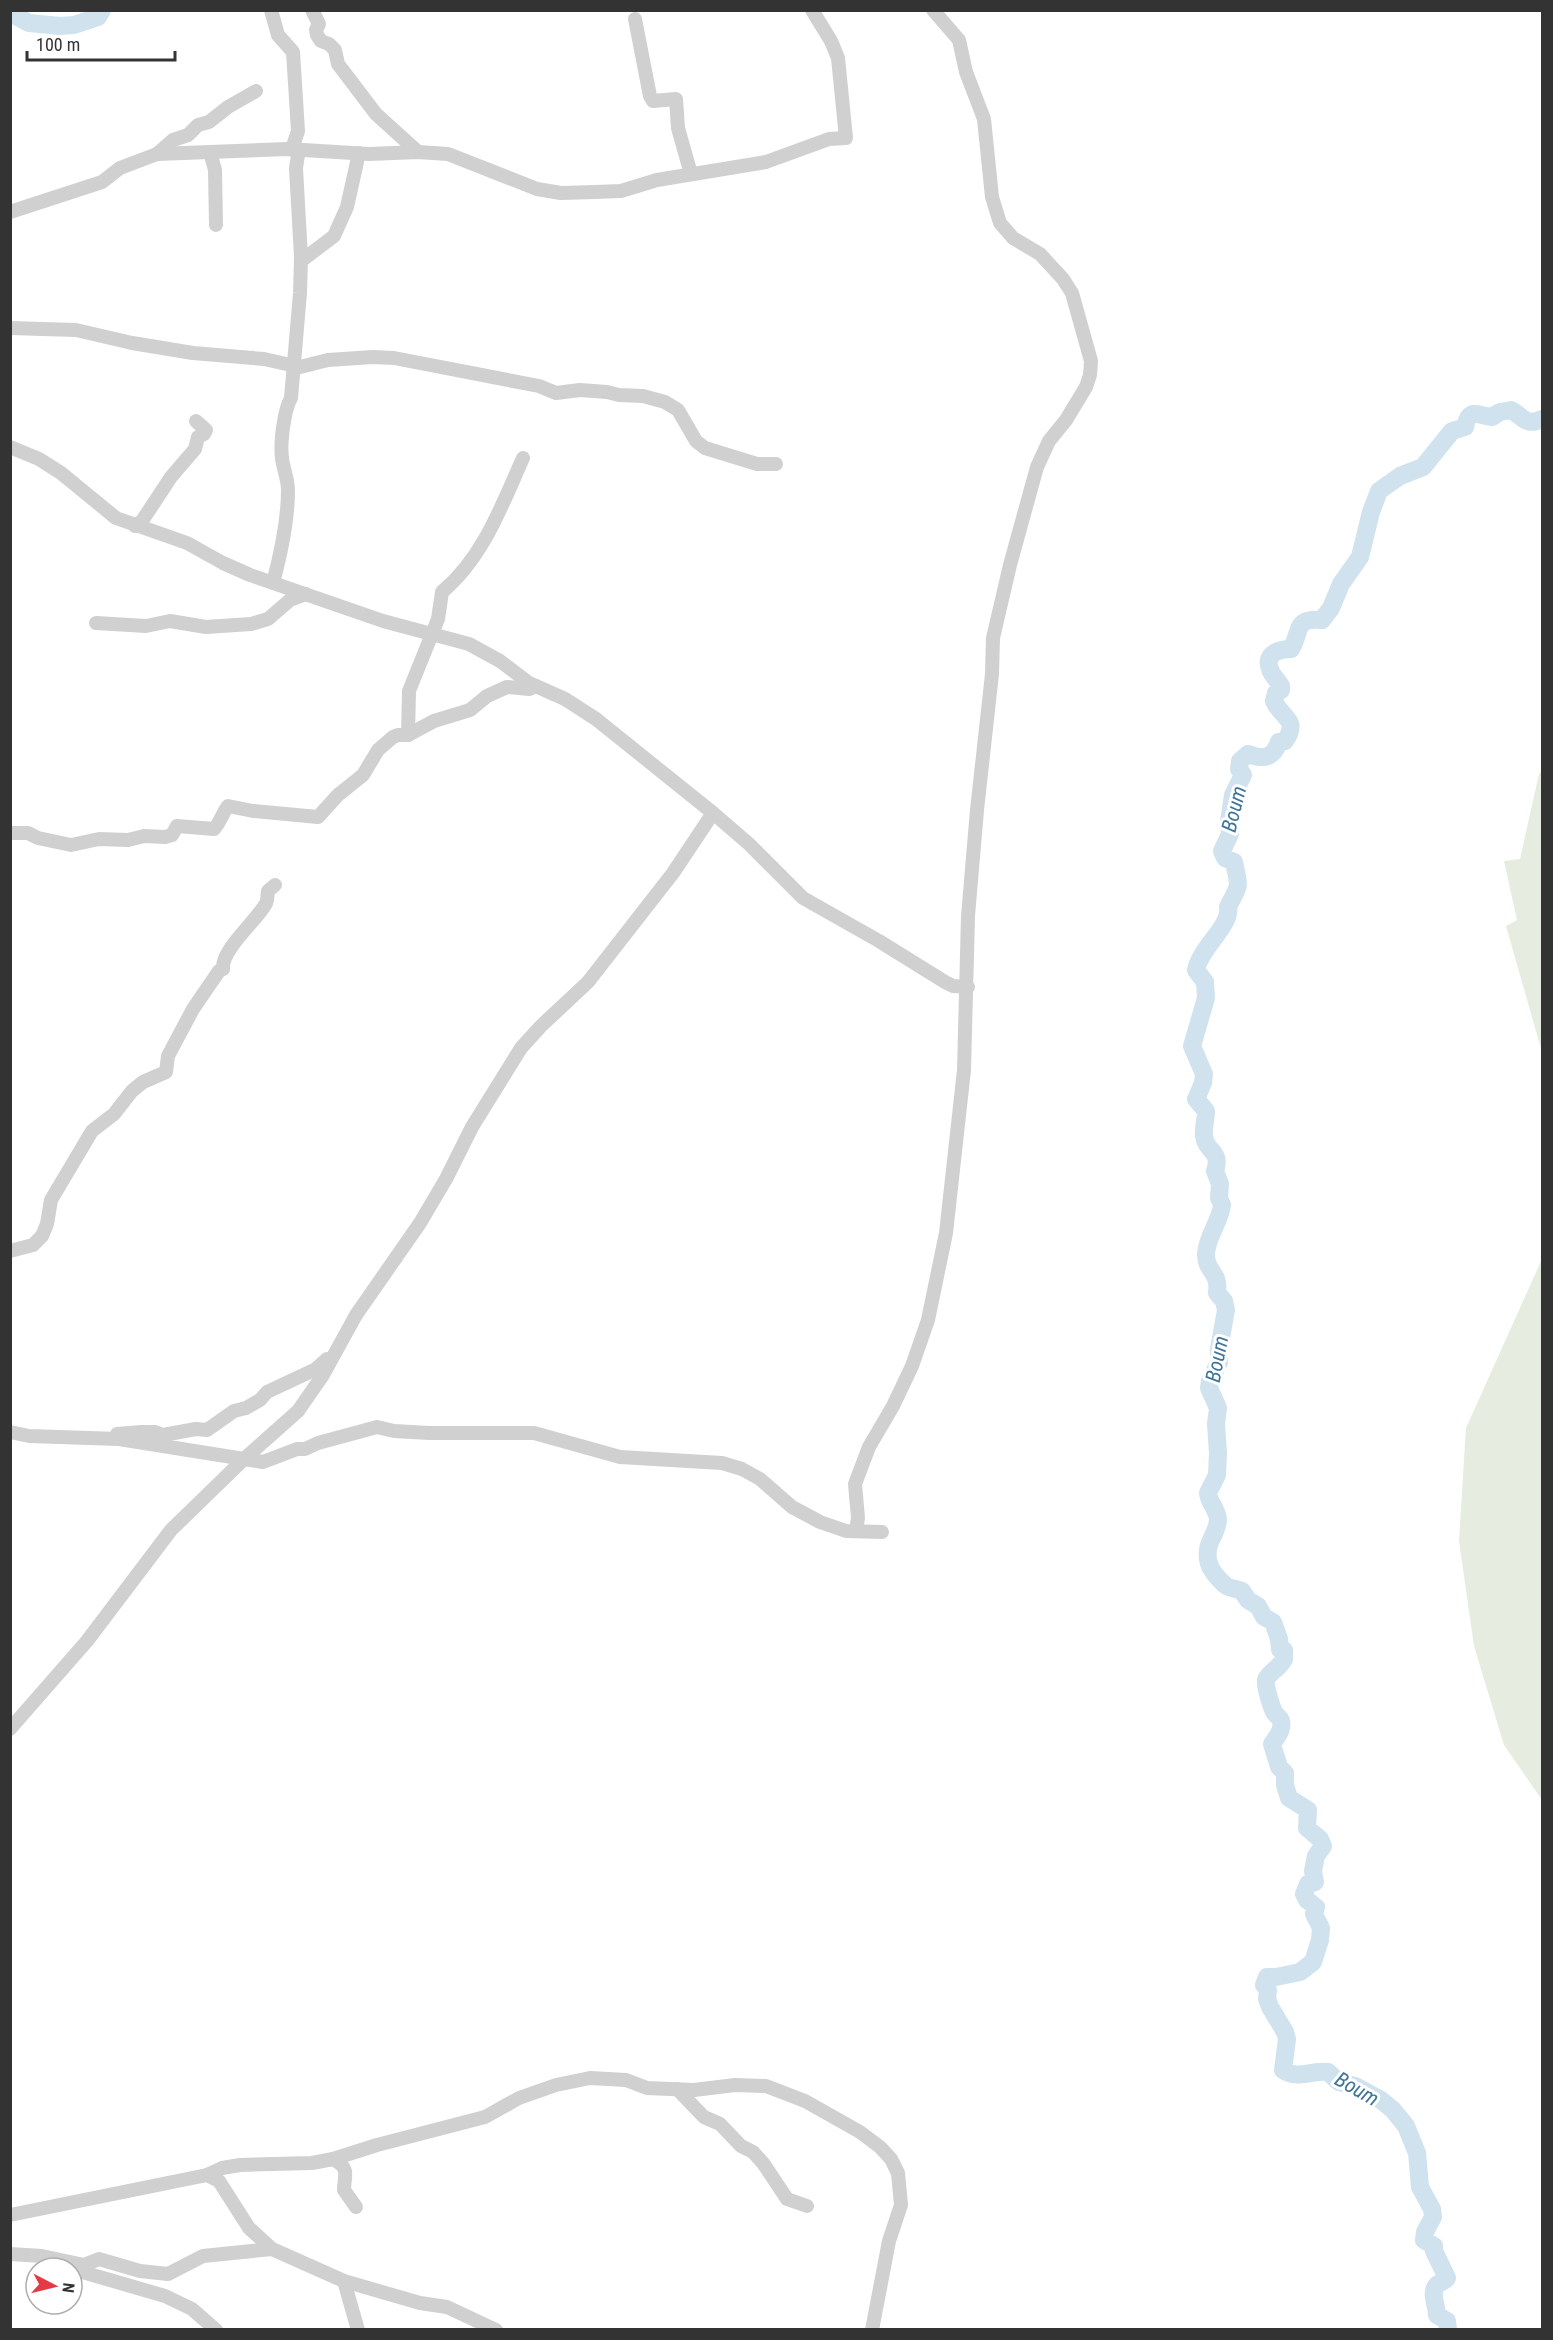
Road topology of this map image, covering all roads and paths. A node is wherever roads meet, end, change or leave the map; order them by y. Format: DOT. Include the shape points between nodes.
graph roads {
  1 [pos="272,10"];
  2 [pos="312,10"];
  3 [pos="813,10"];
  4 [pos="933,10"];
  5 [pos="635,20"];
  6 [pos="256,91"];
  7 [pos="295,149"];
  8 [pos="210,152"];
  9 [pos="418,152"];
  10 [pos="359,153"];
  11 [pos="157,154"];
  12 [pos="691,174"];
  13 [pos="10,212"];
  14 [pos="216,225"];
  15 [pos="301,261"];
  16 [pos="10,328"];
  17 [pos="294,367"];
  18 [pos="196,421"];
  19 [pos="10,447"];
  20 [pos="523,458"];
  21 [pos="776,464"];
  22 [pos="135,526"];
  23 [pos="273,583"];
  24 [pos="306,594"];
  25 [pos="96,623"];
  26 [pos="430,634"];
  27 [pos="536,686"];
  28 [pos="408,735"];
  29 [pos="713,813"];
  30 [pos="10,833"];
  31 [pos="275,885"];
  32 [pos="968,987"];
  33 [pos="10,1251"];
  34 [pos="338,1347"];
  35 [pos="10,1432"];
  36 [pos="111,1438"];
  37 [pos="244,1458"];
  38 [pos="856,1530"];
  39 [pos="882,1532"];
  40 [pos="11,1728"];
  41 [pos="676,2089"];
  42 [pos="333,2159"];
  43 [pos="207,2175"];
  44 [pos="807,2206"];
  45 [pos="356,2207"];
  46 [pos="10,2216"];
  47 [pos="272,2249"];
  48 [pos="10,2254"];
  49 [pos="42,2256"];
  50 [pos="84,2265"];
  51 [pos="84,2272"];
  52 [pos="344,2281"];
  53 [pos="216,2330"];
  54 [pos="358,2330"];
  55 [pos="496,2330"];
  56 [pos="872,2330"];
  1 -- 7 [label="street" via="278,35 293,52 298,115"];
  2 -- 9 [label="street" via="319,24 317,35 334,50 338,64 376,114"];
  3 -- 12 [label="street" via="838,58 846,138 829,139 766,162"];
  4 -- 32 [label="street" via="959,40 984,120 992,197 1000,223 1013,238 1040,254 1072,292 1091,361 1086,387 1049,441 1037,467 993,638 968,916"];
  5 -- 12 [label="street" via="650,96 653,100 676,99 678,128"];
  6 -- 11 [label="street" via="188,135 173,140"];
  7 -- 8 [label="street"];
  7 -- 10 [label="street"];
  7 -- 15 [label="street"];
  8 -- 11 [label="street"];
  8 -- 14 [label="street" via="215,170"];
  9 -- 10 [label="street"];
  9 -- 12 [label="street" via="448,154 537,189 561,193 621,191"];
  10 -- 15 [label="street" via="350,200 334,236"];
  11 -- 13 [label="street" via="120,168 102,182"];
  15 -- 17 [label="street"];
  16 -- 17 [label="street" via="76,330 162,348 264,359"];
  17 -- 21 [label="street" via="328,360 394,358 539,386 556,393 580,390 643,396 678,410 696,441 705,448 757,464"];
  17 -- 23 [label="street" via="281,449 287,505"];
  18 -- 22 [label="street" via="206,430 204,434"];
  19 -- 22 [label="street" via="39,459 116,518"];
  20 -- 26 [label="street" via="474,558 442,592 438,619"];
  22 -- 23 [label="street" via="187,543"];
  23 -- 24 [label="street"];
  24 -- 25 [label="street" via="290,600 268,619 251,624 206,627 170,621 146,626"];
  24 -- 26 [label="street"];
  26 -- 27 [label="street" via="470,644"];
  26 -- 28 [label="street" via="409,691"];
  27 -- 28 [label="street" via="507,687 487,696 470,711 434,721"];
  27 -- 29 [label="street" via="596,719"];
  28 -- 30 [label="street" via="398,735 378,750 363,775 318,817 228,806 213,829 177,826 172,835 165,837 99,839 71,845 28,833"];
  29 -- 32 [label="street" via="803,898 945,982"];
  29 -- 34 [label="street" via="673,873 588,982 521,1048 420,1223"];
  31 -- 33 [label="street" via="268,891 267,903 244,928 222,962 223,969 193,1009 168,1056 166,1072 143,1082 92,1131 51,1200 42,1236 33,1245"];
  32 -- 38 [label="street" via="964,1070 946,1233 928,1320 912,1366 869,1447 855,1484"];
  34 -- 36 [label="street" via="316,1369 267,1392 260,1400 234,1411 207,1430 163,1435 127,1432"];
  34 -- 37 [label="street" via="298,1411"];
  35 -- 36 [label="street"];
  36 -- 37 [label="street"];
  37 -- 38 [label="street" via="263,1462 377,1427 429,1433 534,1433 620,1457 722,1463 742,1469 760,1479 792,1508 846,1531"];
  37 -- 40 [label="street" via="171,1530 87,1641"];
  38 -- 39 [label="street"];
  41 -- 42 [label="street" via="590,2078 519,2098 485,2117"];
  41 -- 44 [label="street" via="704,2117 720,2124 741,2146 753,2152 787,2199"];
  41 -- 56 [label="street" via="766,2086 843,2122 891,2159 898,2173 901,2205 889,2241"];
  42 -- 43 [label="street" via="240,2165"];
  42 -- 45 [label="street" via="345,2170 344,2190"];
  43 -- 46 [label="street"];
  43 -- 47 [label="street" via="219,2181 249,2228"];
  47 -- 50 [label="street" via="203,2256 168,2274 140,2271 99,2259"];
  47 -- 52 [label="street"];
  48 -- 49 [label="street"];
  51 -- 53 [label="street" via="165,2296 192,2309"];
  52 -- 54 [label="street"];
  52 -- 55 [label="street" via="447,2307"];
}
